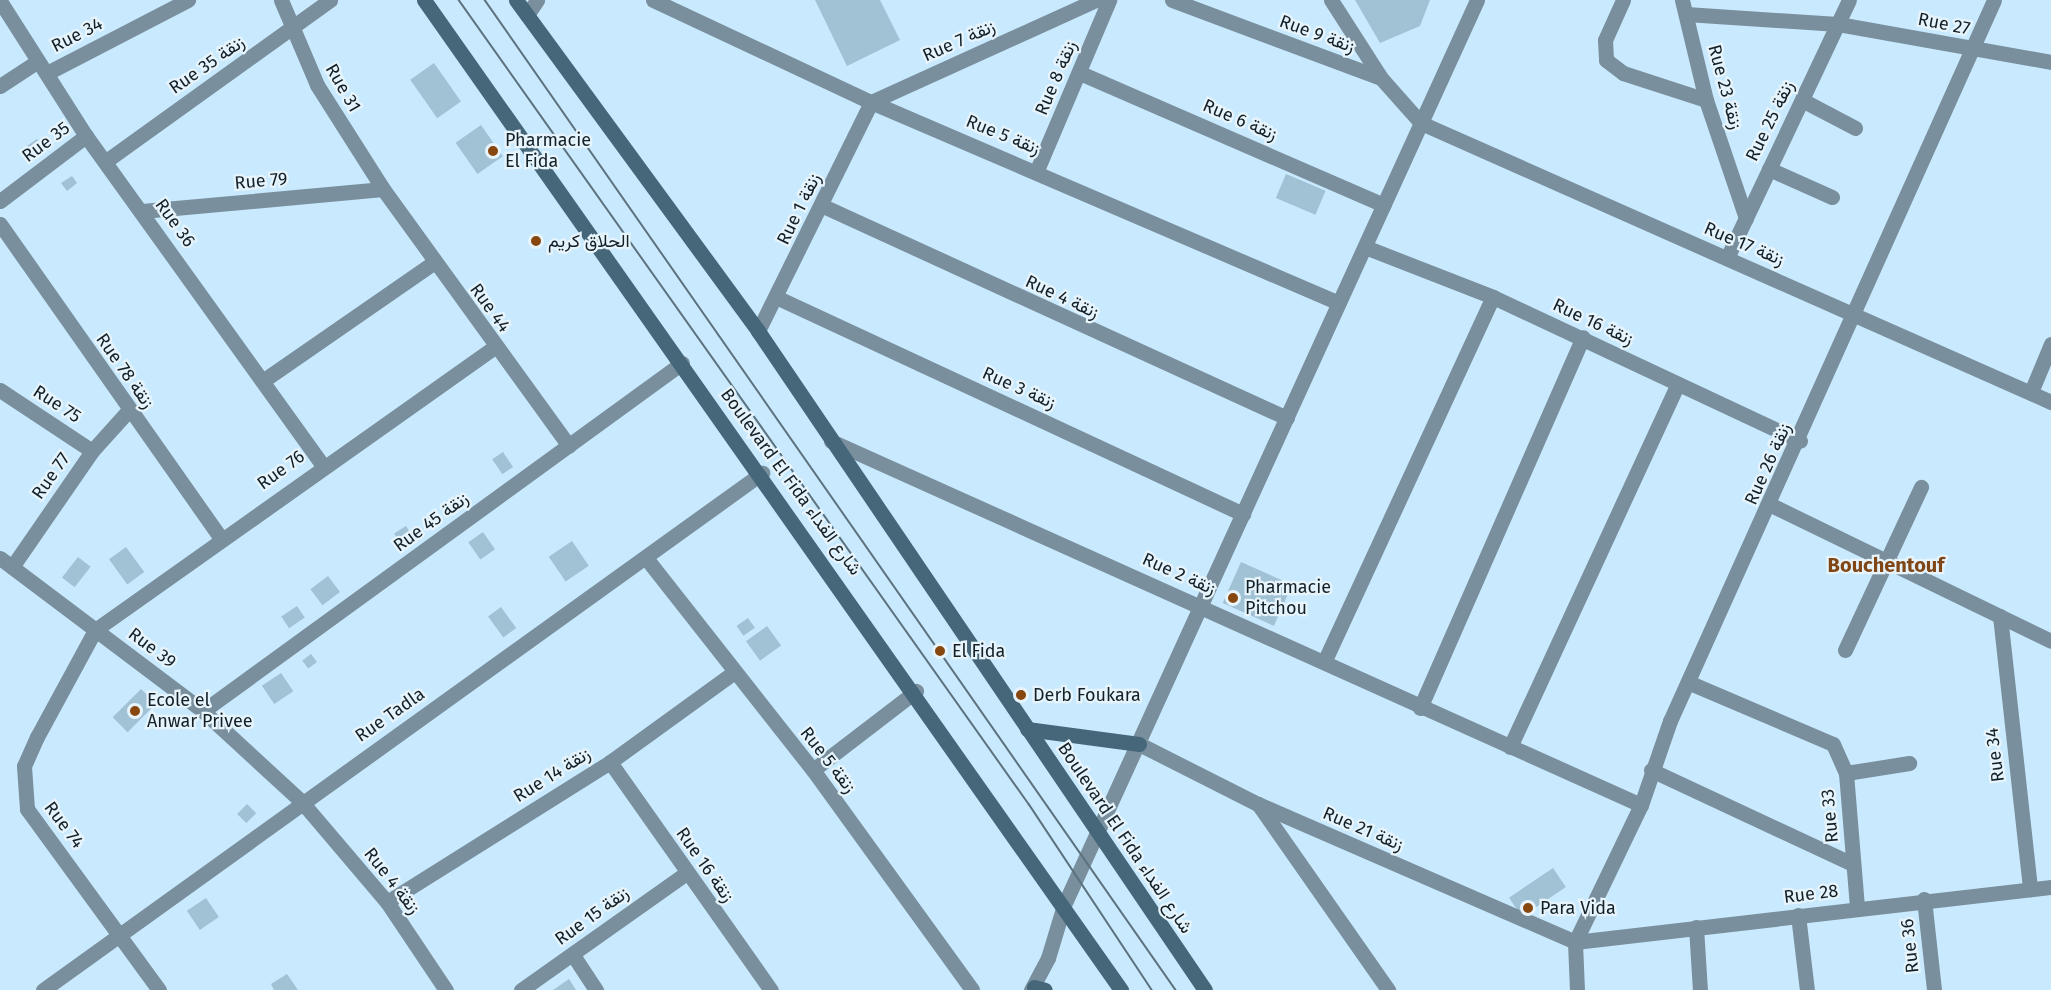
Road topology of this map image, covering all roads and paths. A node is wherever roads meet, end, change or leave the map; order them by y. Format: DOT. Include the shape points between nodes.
graph roads {
  1 [pos="188,0"];
  2 [pos="282,0"];
  3 [pos="330,0"];
  4 [pos="424,0"];
  5 [pos="516,0"];
  6 [pos="537,0"];
  7 [pos="653,0"];
  8 [pos="1096,0"];
  9 [pos="1109,0"];
  10 [pos="1172,0"];
  11 [pos="1331,0"];
  12 [pos="1477,0"];
  13 [pos="1623,0"];
  14 [pos="1849,0"];
  15 [pos="1994,0"];
  16 [pos="0,2"];
  17 [pos="1684,7"];
  18 [pos="527,15"];
  19 [pos="1838,24"];
  20 [pos="294,27"];
  21 [pos="1971,49"];
  22 [pos="2051,63"];
  23 [pos="43,67"];
  24 [pos="1080,73"];
  25 [pos="1381,78"];
  26 [pos="0,86"];
  27 [pos="1706,100"];
  28 [pos="1802,100"];
  29 [pos="871,102"];
  30 [pos="1422,123"];
  31 [pos="1855,128"];
  32 [pos="86,136"];
  33 [pos="106,161"];
  34 [pos="1769,169"];
  35 [pos="1037,170"];
  36 [pos="383,189"];
  37 [pos="1832,197"];
  38 [pos="0,201"];
  39 [pos="1384,205"];
  40 [pos="823,206"];
  41 [pos="142,212"];
  42 [pos="1746,218"];
  43 [pos="0,224"];
  44 [pos="1365,246"];
  45 [pos="1727,258"];
  46 [pos="433,263"];
  47 [pos="778,297"];
  48 [pos="1492,297"];
  49 [pos="1339,303"];
  50 [pos="1857,313"];
  51 [pos="758,331"];
  52 [pos="1583,337"];
  53 [pos="2051,344"];
  54 [pos="494,347"];
  55 [pos="682,363"];
  56 [pos="264,380"];
  57 [pos="1678,384"];
  58 [pos="0,390"];
  59 [pos="2031,392"];
  60 [pos="2051,402"];
  61 [pos="128,411"];
  62 [pos="1287,418"];
  63 [pos="831,441"];
  64 [pos="1800,441"];
  65 [pos="569,446"];
  66 [pos="92,451"];
  67 [pos="322,465"];
  68 [pos="762,473"];
  69 [pos="1921,487"];
  70 [pos="1772,505"];
  71 [pos="1243,514"];
  72 [pos="221,538"];
  73 [pos="646,558"];
  74 [pos="6,562"];
  75 [pos="1886,565"];
  76 [pos="1201,606"];
  77 [pos="2000,615"];
  78 [pos="95,630"];
  79 [pos="2051,641"];
  80 [pos="1845,650"];
  81 [pos="1325,660"];
  82 [pos="733,673"];
  83 [pos="1690,683"];
  84 [pos="916,691"];
  85 [pos="1420,708"];
  86 [pos="203,711"];
  87 [pos="1028,729"];
  88 [pos="1138,744"];
  89 [pos="1510,747"];
  90 [pos="610,762"];
  91 [pos="1909,763"];
  92 [pos="813,770"];
  93 [pos="1651,770"];
  94 [pos="1846,772"];
  95 [pos="301,801"];
  96 [pos="1258,804"];
  97 [pos="1641,805"];
  98 [pos="1097,832"];
  99 [pos="1853,864"];
  100 [pos="686,873"];
  101 [pos="2051,887"];
  102 [pos="2030,889"];
  103 [pos="1924,899"];
  104 [pos="387,902"];
  105 [pos="1064,905"];
  106 [pos="1857,907"];
  107 [pos="1798,915"];
  108 [pos="1696,927"];
  109 [pos="122,935"];
  110 [pos="1575,942"];
  111 [pos="573,955"];
  112 [pos="1037,989"];
  113 [pos="43,990"];
  114 [pos="159,990"];
  115 [pos="446,990"];
  116 [pos="521,990"];
  117 [pos="596,990"];
  118 [pos="771,990"];
  119 [pos="972,990"];
  120 [pos="1121,990"];
  121 [pos="1205,990"];
  122 [pos="1388,990"];
  123 [pos="1577,990"];
  124 [pos="1700,990"];
  125 [pos="1807,990"];
  126 [pos="1934,990"];
  1 -- 23 [label="street, Rue 34"];
  2 -- 20 [label="street, Rue 31"];
  3 -- 20 [label="street, Rue 35 زنقة"];
  4 -- 55 [label="main road, Boulevard El Fida شارع الفداء"];
  5 -- 18 [label="main road, Boulevard El Fida شارع الفداء"];
  6 -- 18 [label="street"];
  7 -- 29 [label="street, Rue 5 زنقة"];
  8 -- 29 [label="street, Rue 7 زنقة"];
  9 -- 24 [label="street, Rue 8 زنقة"];
  10 -- 25 [label="street, Rue 9 زنقة"];
  11 -- 25 [label="street"];
  12 -- 30 [label="street"];
  13 -- 27 [label="street" via="1605,40 1606,60 1623,73"];
  14 -- 19 [label="street, Rue 25 زنقة"];
  15 -- 21 [label="street, Rue 26 زنقة"];
  16 -- 23 [label="street, Rue 36"];
  17 -- 19 [label="street, Rue 27"];
  17 -- 27 [label="street, Rue 23 زنقة"];
  18 -- 51 [label="main road, Boulevard El Fida شارع الفداء"];
  19 -- 21 [label="street, Rue 27"];
  19 -- 28 [label="street, Rue 25 زنقة"];
  20 -- 33 [label="street, Rue 35 زنقة"];
  20 -- 36 [label="street, Rue 31" via="317,85"];
  21 -- 22 [label="street, Rue 27"];
  21 -- 50 [label="street, Rue 26 زنقة"];
  23 -- 26 [label="street, Rue 34"];
  23 -- 32 [label="street, Rue 36"];
  24 -- 35 [label="street, Rue 8 زنقة"];
  24 -- 39 [label="street, Rue 6 زنقة"];
  25 -- 30 [label="street"];
  27 -- 42 [label="street, Rue 23 زنقة"];
  28 -- 31 [label="street"];
  28 -- 34 [label="street, Rue 25 زنقة"];
  29 -- 35 [label="street, Rue 5 زنقة"];
  29 -- 40 [label="street, Rue 1 زنقة"];
  30 -- 39 [label="street"];
  30 -- 45 [label="street, Rue 17 زنقة"];
  32 -- 33 [label="street, Rue 36"];
  32 -- 38 [label="street, Rue 35"];
  33 -- 41 [label="street, Rue 36"];
  34 -- 37 [label="street"];
  34 -- 42 [label="street, Rue 25 زنقة"];
  35 -- 49 [label="street, Rue 5 زنقة"];
  36 -- 41 [label="street, Rue 79"];
  36 -- 46 [label="street, Rue 44"];
  39 -- 44 [label="street"];
  40 -- 47 [label="street, Rue 1 زنقة"];
  40 -- 62 [label="street, Rue 4 زنقة"];
  41 -- 56 [label="street, Rue 36"];
  42 -- 45 [label="street, Rue 25 زنقة"];
  43 -- 61 [label="street, Rue 78 زنقة"];
  44 -- 48 [label="street, Rue 16 زنقة"];
  44 -- 49 [label="street"];
  45 -- 50 [label="street, Rue 17 زنقة"];
  46 -- 54 [label="street, Rue 44"];
  46 -- 56 [label="street"];
  47 -- 51 [label="street, Rue 1 زنقة"];
  47 -- 71 [label="street, Rue 3 زنقة"];
  48 -- 52 [label="street, Rue 16 زنقة"];
  48 -- 81 [label="street"];
  49 -- 62 [label="street"];
  50 -- 59 [label="street, Rue 17 زنقة"];
  50 -- 64 [label="street, Rue 26 زنقة"];
  51 -- 63 [label="main road, Boulevard El Fida شارع الفداء"];
  52 -- 57 [label="street, Rue 16 زنقة"];
  52 -- 85 [label="street"];
  53 -- 59 [label="street"];
  54 -- 65 [label="street, Rue 44"];
  54 -- 67 [label="street, Rue 76"];
  55 -- 65 [label="street, Rue 45 زنقة"];
  55 -- 68 [label="main road, Boulevard El Fida شارع الفداء"];
  56 -- 67 [label="street, Rue 36"];
  57 -- 64 [label="street, Rue 16 زنقة"];
  57 -- 89 [label="street"];
  58 -- 66 [label="street, Rue 75"];
  59 -- 60 [label="street, Rue 17 زنقة"];
  61 -- 66 [label="street, Rue 77"];
  61 -- 72 [label="street, Rue 78 زنقة"];
  62 -- 71 [label="street"];
  63 -- 76 [label="street, Rue 2 زنقة"];
  63 -- 87 [label="main road, Boulevard El Fida شارع الفداء"];
  64 -- 70 [label="street, Rue 26 زنقة"];
  65 -- 86 [label="street, Rue 45 زنقة"];
  66 -- 74 [label="street, Rue 77"];
  67 -- 72 [label="street, Rue 76"];
  68 -- 73 [label="street, Rue Tadla"];
  68 -- 84 [label="main road, Boulevard El Fida شارع الفداء"];
  69 -- 75 [label="street"];
  70 -- 75 [label="street"];
  70 -- 83 [label="street, Rue 26 زنقة"];
  71 -- 76 [label="street"];
  72 -- 78 [label="street, Rue 76"];
  73 -- 82 [label="street, Rue 5 زنقة"];
  73 -- 95 [label="street, Rue Tadla"];
  74 -- 78 [label="street, Rue 39"];
  75 -- 77 [label="street"];
  75 -- 80 [label="street"];
  76 -- 81 [label="street, Rue 2 زنقة"];
  76 -- 88 [label="street"];
  77 -- 79 [label="street"];
  77 -- 102 [label="street, Rue 34"];
  78 -- 86 [label="street, Rue 39"];
  78 -- 109 [label="street, Rue 74" via="37,737 22,785 27,808"];
  81 -- 85 [label="street, Rue 2 زنقة"];
  82 -- 90 [label="street, Rue 14 زنقة"];
  82 -- 92 [label="street, Rue 5 زنقة"];
  83 -- 93 [label="street, Rue 26 زنقة"];
  83 -- 94 [label="street, Rue 33" via="1816,732 1833,744"];
  84 -- 92 [label="street"];
  84 -- 105 [label="main road, Boulevard El Fida شارع الفداء"];
  85 -- 89 [label="street, Rue 2 زنقة"];
  86 -- 95 [label="street, Rue 39"];
  87 -- 88 [label="main road"];
  87 -- 98 [label="main road, Boulevard El Fida شارع الفداء"];
  88 -- 96 [label="street, Rue 21 زنقة"];
  88 -- 98 [label="street"];
  89 -- 97 [label="street, Rue 2 زنقة"];
  90 -- 100 [label="street, Rue 16 زنقة"];
  90 -- 104 [label="street, Rue 14 زنقة"];
  91 -- 94 [label="street"];
  92 -- 119 [label="street, Rue 5 زنقة"];
  93 -- 97 [label="street, Rue 26 زنقة"];
  93 -- 99 [label="street"];
  94 -- 99 [label="street, Rue 33"];
  95 -- 104 [label="street, Rue 4 زنقة"];
  95 -- 109 [label="street, Rue Tadla"];
  96 -- 110 [label="street, Rue 21 زنقة"];
  96 -- 122 [label="street"];
  97 -- 110 [label="street, Rue 26 زنقة"];
  98 -- 105 [label="street"];
  98 -- 121 [label="main road, Boulevard El Fida شارع الفداء"];
  99 -- 106 [label="street, Rue 33"];
  100 -- 111 [label="street, Rue 15 زنقة"];
  100 -- 118 [label="street, Rue 16 زنقة"];
  101 -- 102 [label="street, Rue 28"];
  102 -- 103 [label="street, Rue 28"];
  103 -- 106 [label="street, Rue 28"];
  103 -- 126 [label="street, Rue 36"];
  104 -- 115 [label="street, Rue 4 زنقة"];
  105 -- 112 [label="street"];
  105 -- 120 [label="main road, Boulevard El Fida شارع الفداء"];
  106 -- 107 [label="street, Rue 28"];
  107 -- 108 [label="street, Rue 28"];
  107 -- 125 [label="street"];
  108 -- 110 [label="street, Rue 28"];
  108 -- 124 [label="street"];
  109 -- 113 [label="street, Rue Tadla"];
  109 -- 114 [label="street"];
  110 -- 123 [label="street"];
  111 -- 116 [label="street, Rue 15 زنقة"];
  111 -- 117 [label="street"];
}
